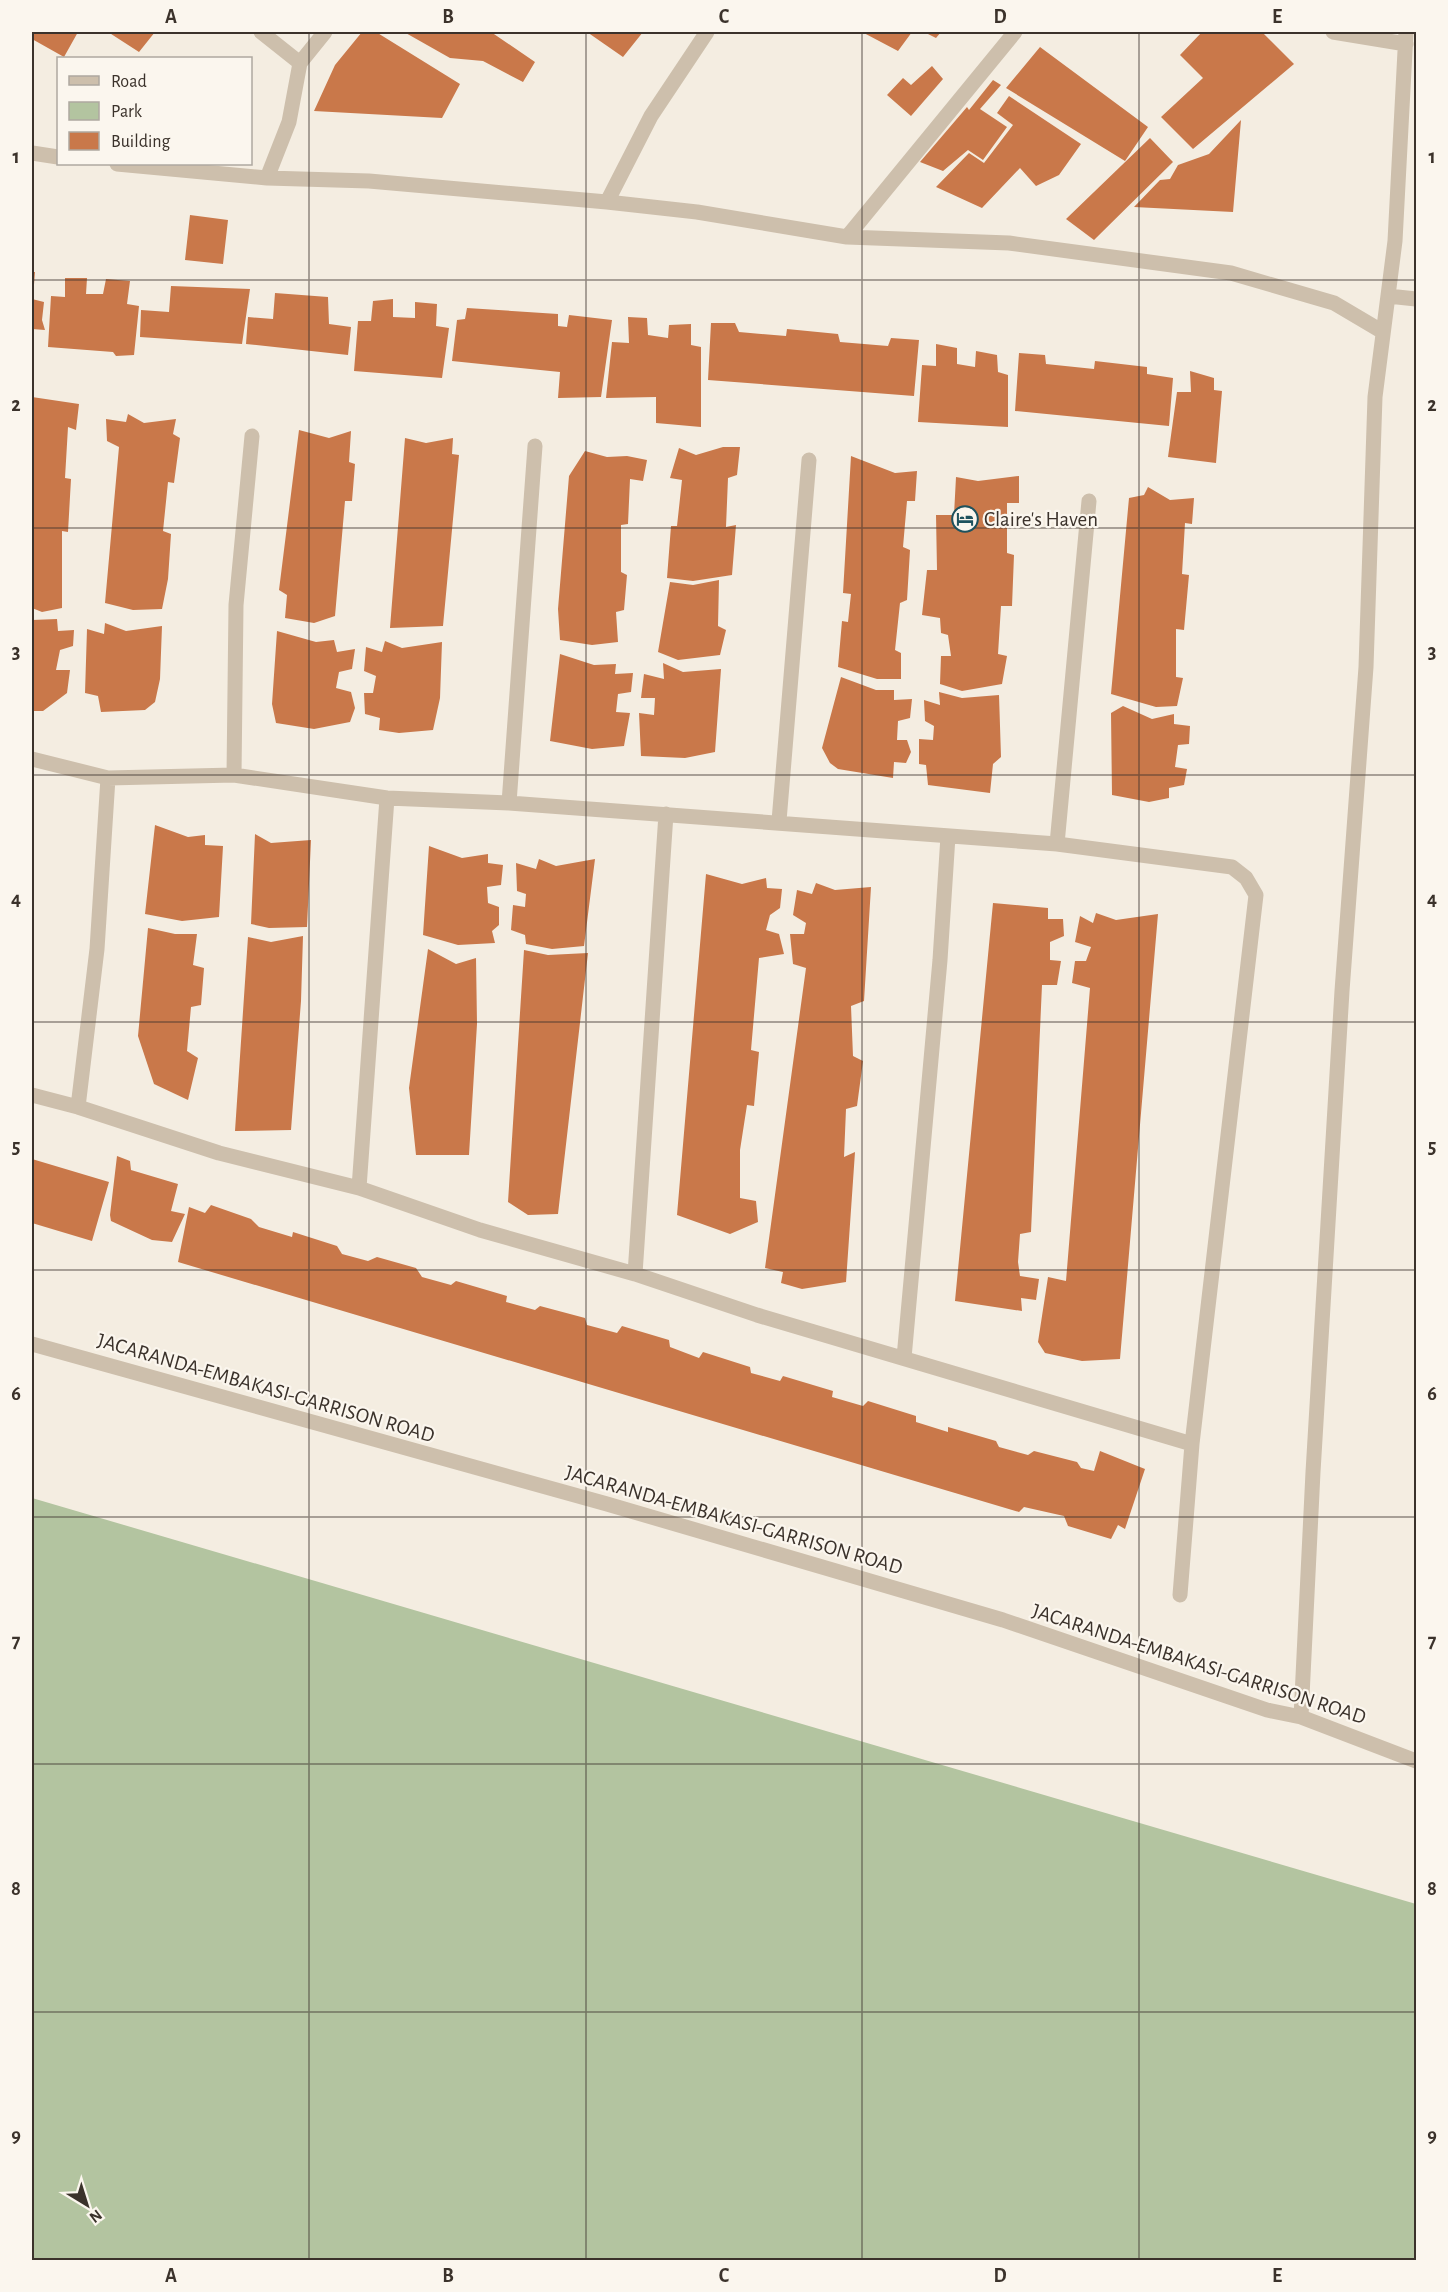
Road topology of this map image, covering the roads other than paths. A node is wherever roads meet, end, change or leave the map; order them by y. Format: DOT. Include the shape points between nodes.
graph roads {
  1 [pos="261,32"];
  2 [pos="325,32"];
  3 [pos="707,32"];
  4 [pos="1015,32"];
  5 [pos="1333,32"];
  6 [pos="1406,38"];
  7 [pos="300,63"];
  8 [pos="32,153"];
  9 [pos="57,158"];
  10 [pos="128,165"];
  11 [pos="267,178"];
  12 [pos="607,202"];
  13 [pos="847,237"];
  14 [pos="1388,296"];
  15 [pos="1416,299"];
  16 [pos="1383,332"];
  17 [pos="252,436"];
  18 [pos="535,446"];
  19 [pos="809,460"];
  20 [pos="1089,501"];
  21 [pos="32,759"];
  22 [pos="234,776"];
  23 [pos="108,778"];
  24 [pos="387,798"];
  25 [pos="509,802"];
  26 [pos="666,814"];
  27 [pos="779,821"];
  28 [pos="948,836"];
  29 [pos="1057,844"];
  30 [pos="32,1095"];
  31 [pos="78,1107"];
  32 [pos="359,1188"];
  33 [pos="635,1274"];
  34 [pos="32,1344"];
  35 [pos="904,1358"];
  36 [pos="1192,1444"];
  37 [pos="1180,1595"];
  38 [pos="1301,1717"];
  39 [pos="1416,1761"];
  1 -- 7 [label="street"];
  2 -- 7 [label="street"];
  3 -- 12 [label="street" via="651,116"];
  4 -- 13 [label="street"];
  5 -- 6 [label="street"];
  6 -- 14 [label="street" via="1395,241"];
  7 -- 11 [label="street" via="289,122"];
  8 -- 9 [label="street"];
  10 -- 11 [label="street"];
  11 -- 12 [label="street" via="369,181"];
  12 -- 13 [label="street" via="697,212"];
  13 -- 16 [label="street" via="1009,243 1232,273 1334,303"];
  14 -- 15 [label="street"];
  14 -- 16 [label="street"];
  16 -- 38 [label="street" via="1375,397 1366,667 1339,1038"];
  17 -- 22 [label="street" via="236,605"];
  18 -- 25 [label="street"];
  19 -- 27 [label="street"];
  20 -- 29 [label="street"];
  21 -- 23 [label="street"];
  22 -- 23 [label="street"];
  22 -- 24 [label="street"];
  23 -- 31 [label="street" via="97,949"];
  24 -- 25 [label="street"];
  24 -- 32 [label="street"];
  25 -- 26 [label="street"];
  26 -- 27 [label="street"];
  26 -- 33 [label="street"];
  27 -- 28 [label="street"];
  28 -- 29 [label="street"];
  28 -- 35 [label="street"];
  29 -- 36 [label="street" via="1232,867 1246,879 1256,896"];
  30 -- 31 [label="street"];
  31 -- 32 [label="street" via="219,1153"];
  32 -- 33 [label="street" via="480,1230"];
  33 -- 35 [label="street"];
  34 -- 38 [label="street, JACARANDA-EMBAKASI-GARRISON ROAD" via="935,1600 1267,1710"];
  35 -- 36 [label="street"];
  36 -- 37 [label="street"];
  38 -- 39 [label="street, JACARANDA-EMBAKASI-GARRISON ROAD"];
}
